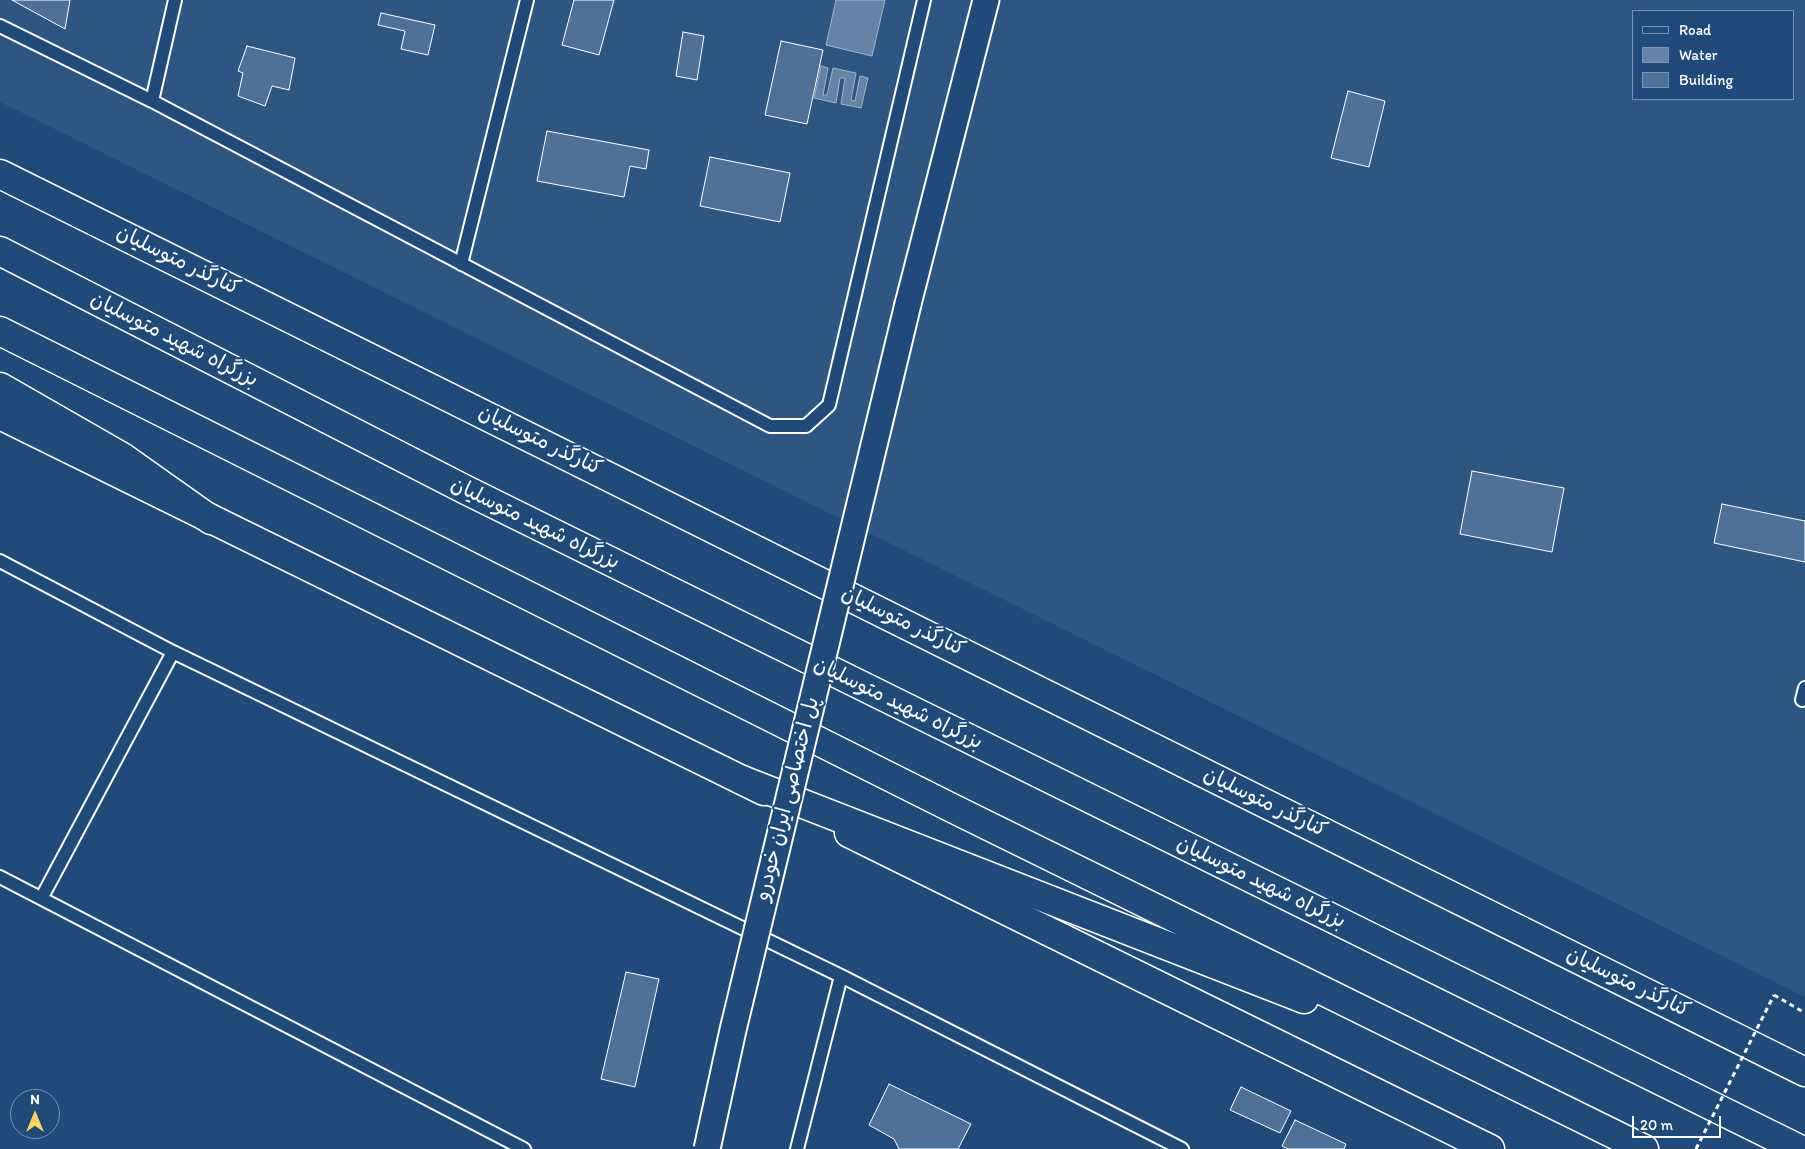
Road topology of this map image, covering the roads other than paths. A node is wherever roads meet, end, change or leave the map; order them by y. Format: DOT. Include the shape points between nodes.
graph roads {
  1 [pos="175,0"];
  2 [pos="527,0"];
  3 [pos="924,0"];
  4 [pos="986,0"];
  5 [pos="0,26"];
  6 [pos="152,101"];
  7 [pos="0,174"];
  8 [pos="0,246"];
  9 [pos="0,251"];
  10 [pos="462,264"];
  11 [pos="49,276"];
  12 [pos="0,331"];
  13 [pos="0,387"];
  14 [pos="0,415"];
  15 [pos="210,520"];
  16 [pos="0,561"];
  17 [pos="173,652"];
  18 [pos="742,780"];
  19 [pos="0,876"];
  20 [pos="42,897"];
  21 [pos="840,976"];
  22 [pos="1478,1067"];
  23 [pos="1805,1072"];
  24 [pos="524,1149"];
  25 [pos="707,1149"];
  26 [pos="797,1149"];
  27 [pos="1182,1149"];
  28 [pos="1490,1149"];
  29 [pos="1644,1149"];
  30 [pos="1799,1149"];
  1 -- 6 [label="lane"];
  2 -- 10 [label="lane"];
  3 -- 10 [label="lane" via="829,404 806,426 770,426"];
  4 -- 25 [label="street, پل اختصاصی ایران خودرو, bridge" via="908,304"];
  5 -- 6 [label="lane"];
  6 -- 10 [label="lane"];
  7 -- 23 [label="main road, کنارگذر متوسلیان"];
  8 -- 11 [label="main road"];
  9 -- 11 [label="main road, بزرگراه شهید متوسلیان"];
  11 -- 30 [label="main road, بزرگراه شهید متوسلیان" via="475,495"];
  12 -- 22 [label="main road" via="954,809"];
  13 -- 15 [label="main road" via="122,457"];
  14 -- 15 [label="main road"];
  15 -- 18 [label="main road"];
  16 -- 17 [label="lane"];
  17 -- 20 [label="lane"];
  17 -- 21 [label="lane"];
  18 -- 22 [label="main road"];
  18 -- 28 [label="main road"];
  19 -- 20 [label="lane"];
  20 -- 24 [label="lane"];
  21 -- 26 [label="lane"];
  21 -- 27 [label="lane"];
  22 -- 29 [label="main road"];
}
